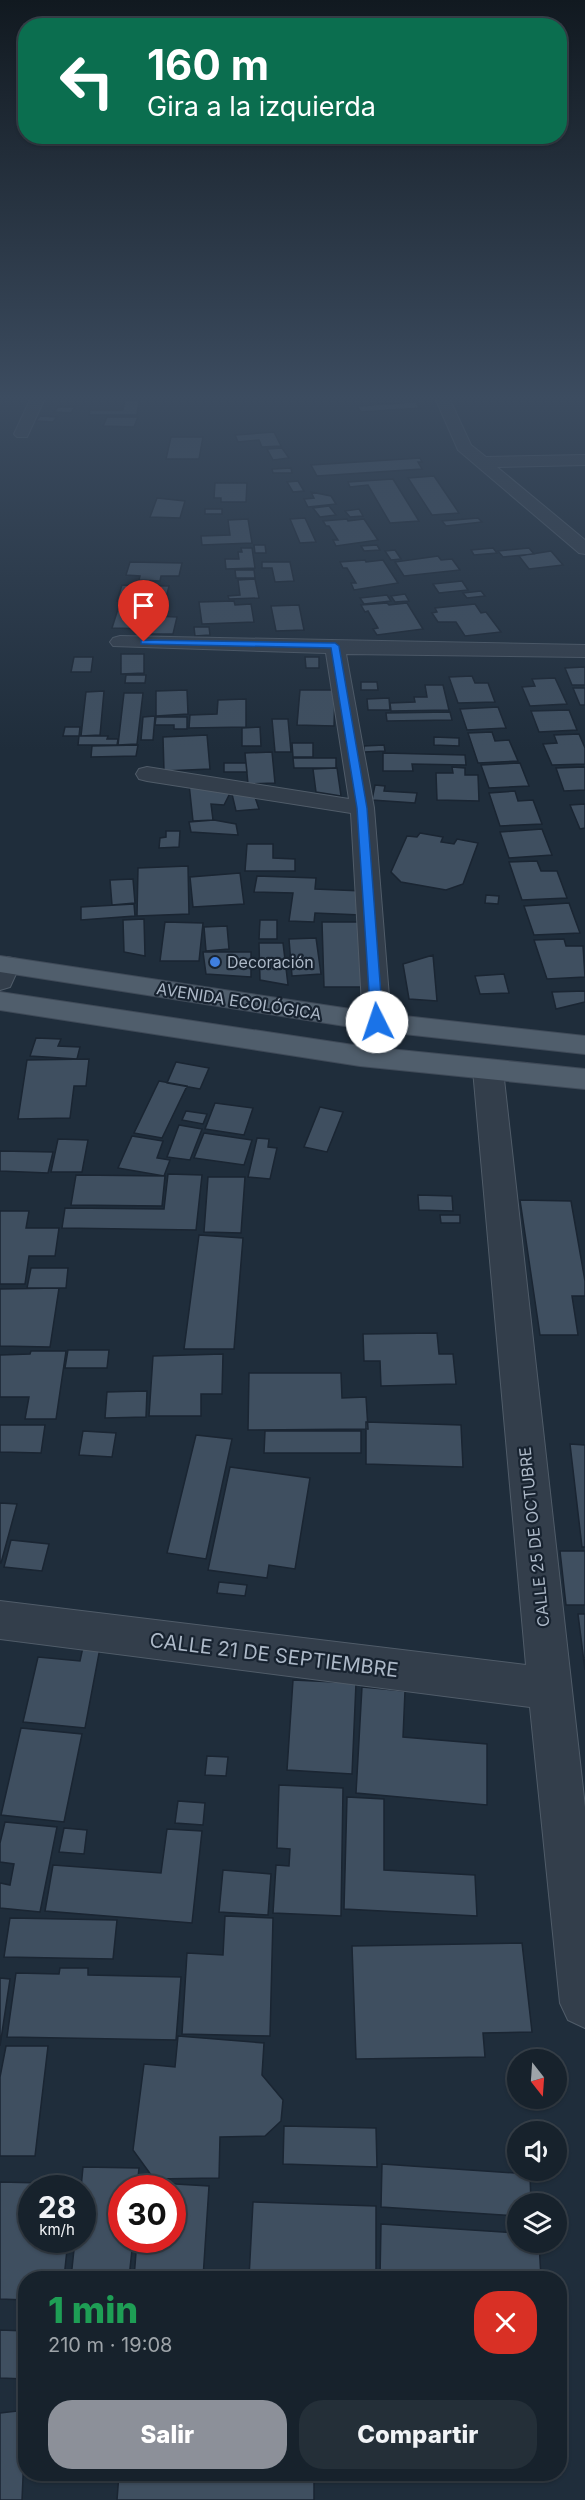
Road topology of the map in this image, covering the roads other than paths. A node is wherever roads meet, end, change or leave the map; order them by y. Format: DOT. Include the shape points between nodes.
graph roads {
  1 [pos="547,517"];
  2 [pos="585,549"];
  3 [pos="120,642"];
  4 [pos="335,646"];
  5 [pos="585,651"];
  6 [pos="147,774"];
  7 [pos="362,808"];
  8 [pos="2,970"];
  9 [pos="0,1001"];
  10 [pos="377,1022"];
  11 [pos="585,1045"];
  12 [pos="488,1070"];
  13 [pos="585,1079"];
  14 [pos="0,1620"];
  15 [pos="549,1689"];
  16 [pos="585,2003"];
  1 -- 2 [label="street"];
  3 -- 4 [label="street"];
  4 -- 5 [label="street"];
  4 -- 7 [label="street"];
  6 -- 7 [label="street"];
  7 -- 10 [label="street"];
  8 -- 10 [label="main road, AVENIDA ECOLÓGICA"];
  9 -- 12 [label="main road" via="360,1056"];
  10 -- 11 [label="main road, AVENIDA ECOLÓGICA"];
  12 -- 13 [label="main road"];
  12 -- 15 [label="street, CALLE 25 DE OCTUBRE"];
  14 -- 15 [label="street, CALLE 21 DE SEPTIEMBRE"];
  15 -- 16 [label="street, CALLE 25 DE OCTUBRE"];
}
